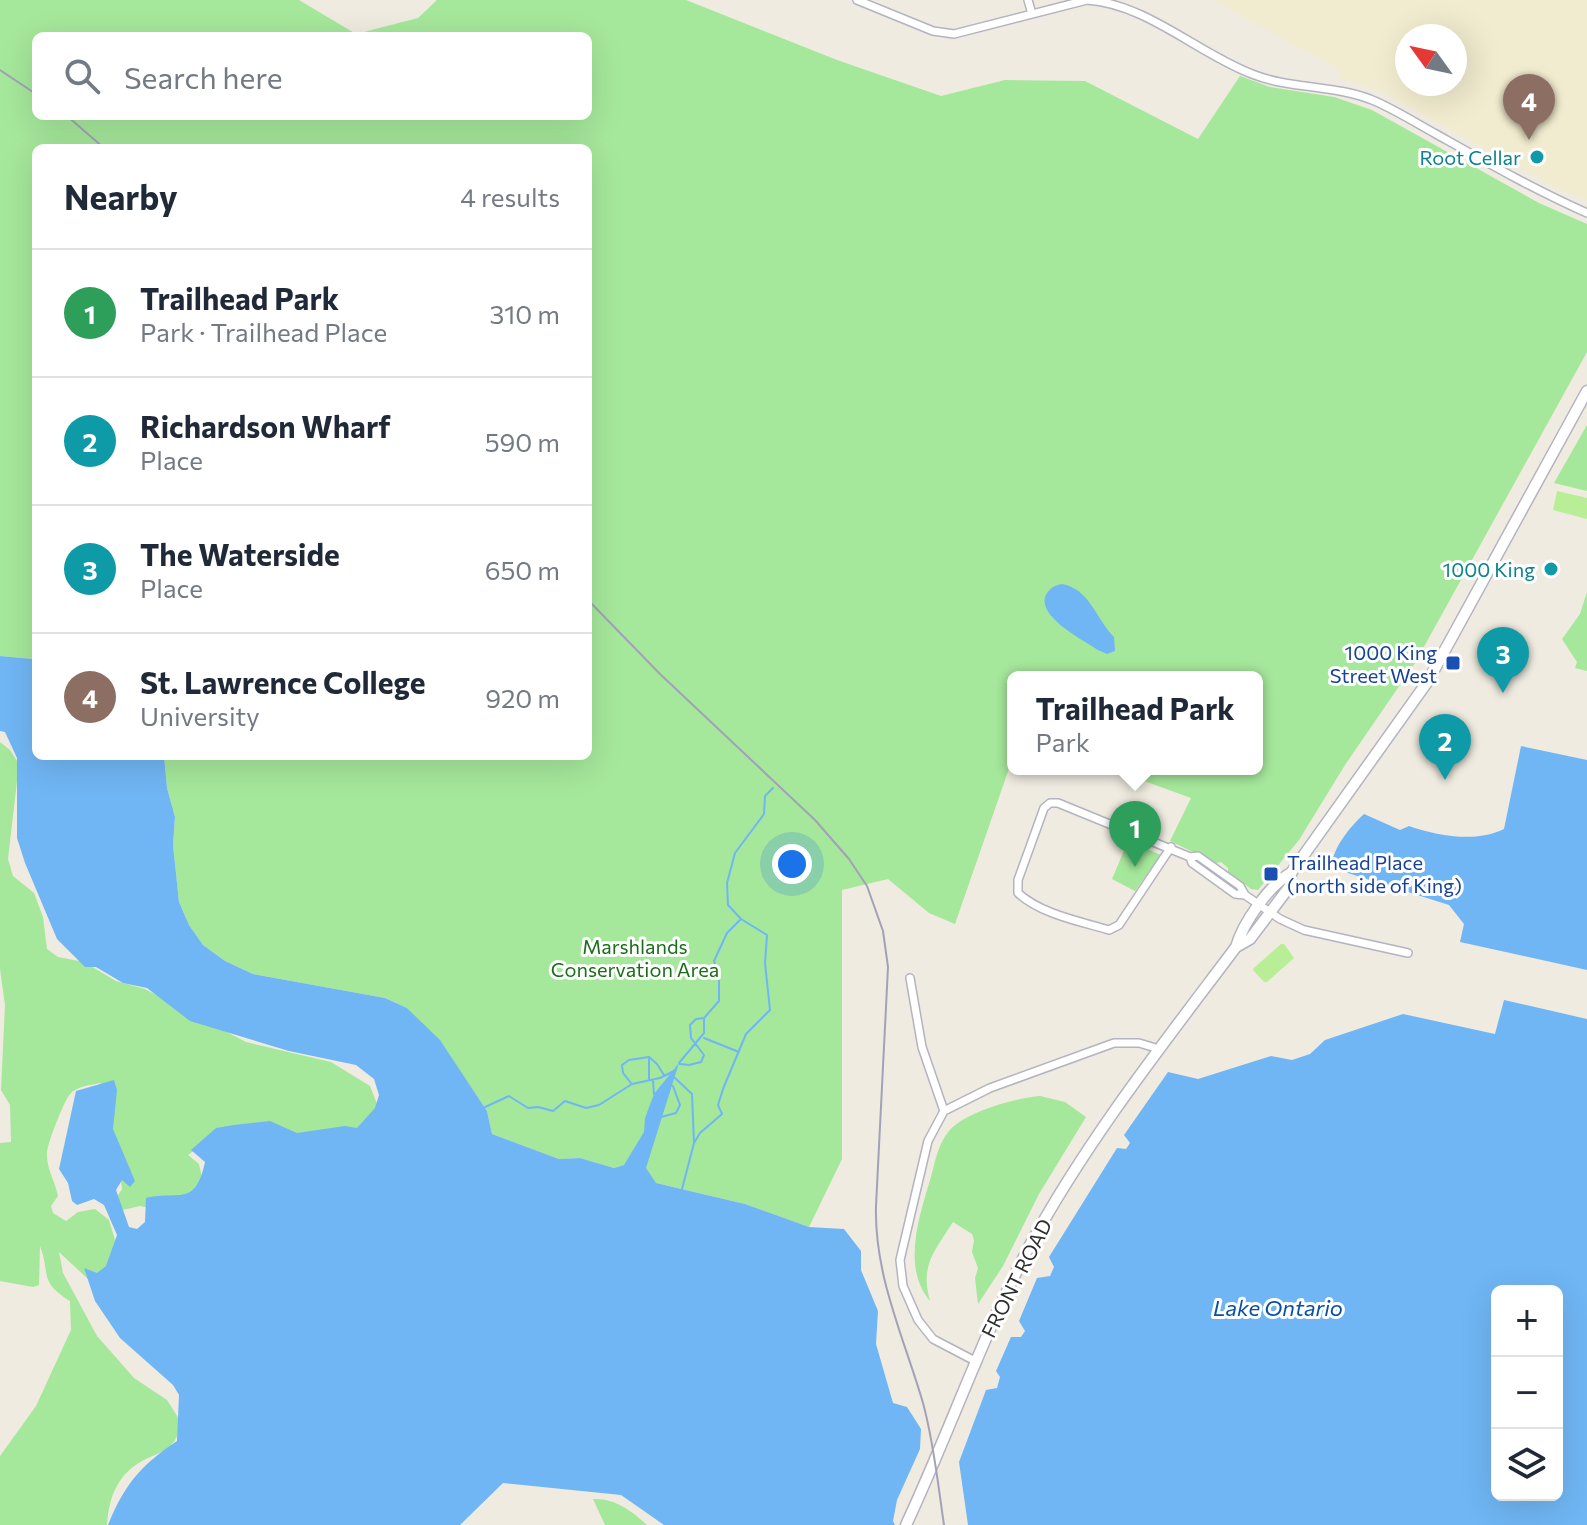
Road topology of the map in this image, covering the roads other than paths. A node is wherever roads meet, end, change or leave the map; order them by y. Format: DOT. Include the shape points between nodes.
graph roads {
  1 [pos="857,0"];
  2 [pos="1028,0"];
  3 [pos="1032,14"];
  4 [pos="1587,213"];
  5 [pos="1587,391"];
  6 [pos="1171,847"];
  7 [pos="1291,873"];
  8 [pos="1260,905"];
  9 [pos="1270,912"];
  10 [pos="1236,947"];
  11 [pos="1408,953"];
  12 [pos="910,978"];
  13 [pos="1159,1049"];
  14 [pos="944,1111"];
  15 [pos="975,1361"];
  16 [pos="906,1525"];
  1 -- 3 [label="street" via="933,31 954,34"];
  2 -- 3 [label="street"];
  3 -- 4 [label="street" via="1087,0 1120,7 1253,74 1377,102"];
  5 -- 7 [label="main road" via="1428,681"];
  6 -- 6 [label="street" via="1119,925 1109,930 1063,916 1018,893 1018,880 1050,803"];
  6 -- 8 [label="street" via="1235,894"];
  7 -- 8 [label="main road"];
  7 -- 9 [label="main road" via="1290,886"];
  8 -- 9 [label="street"];
  8 -- 10 [label="main road" via="1240,931"];
  9 -- 10 [label="main road" via="1250,939"];
  9 -- 11 [label="street" via="1304,930"];
  10 -- 13 [label="main road, FRONT ROAD"];
  12 -- 14 [label="street" via="922,1047"];
  13 -- 14 [label="street" via="1114,1043 990,1088"];
  13 -- 15 [label="main road, FRONT ROAD" via="1050,1210"];
  14 -- 15 [label="street" via="928,1141 900,1260 903,1286 933,1339"];
  15 -- 16 [label="main road, FRONT ROAD"];
}
